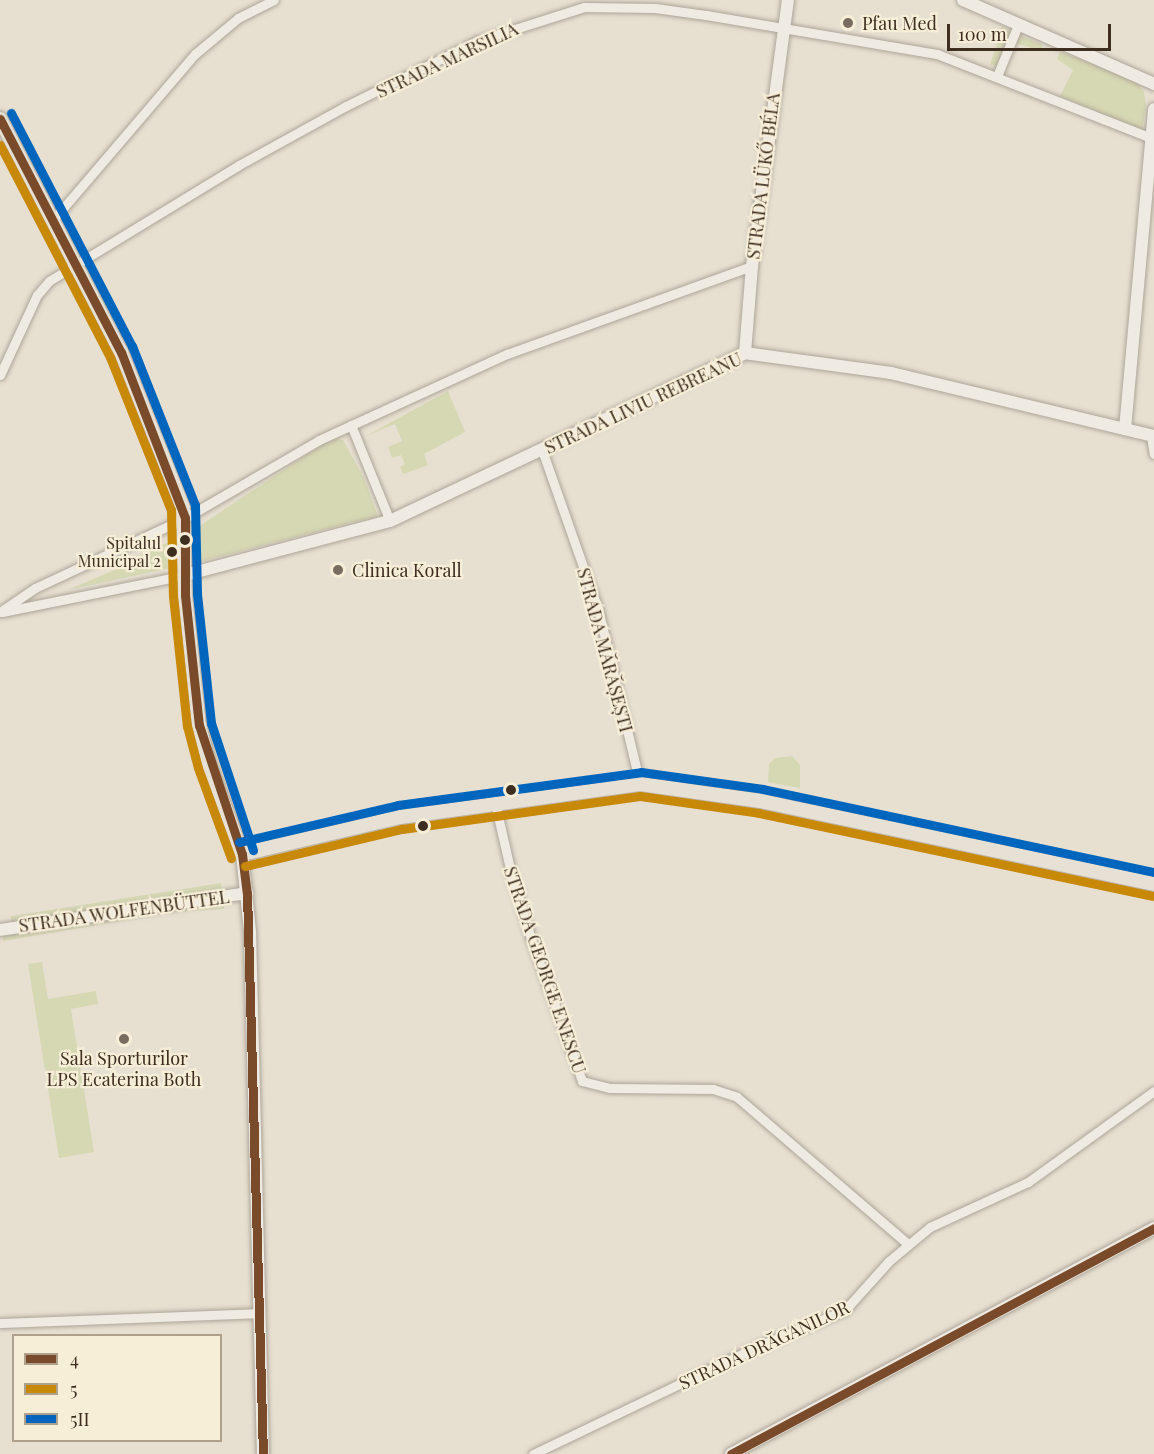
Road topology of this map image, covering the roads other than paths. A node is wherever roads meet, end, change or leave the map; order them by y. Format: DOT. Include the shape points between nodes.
graph roads {
  1 [pos="274,0"];
  2 [pos="788,0"];
  3 [pos="963,0"];
  4 [pos="1018,25"];
  5 [pos="782,30"];
  6 [pos="997,76"];
  7 [pos="1154,84"];
  8 [pos="1154,110"];
  9 [pos="0,119"];
  10 [pos="1153,139"];
  11 [pos="53,220"];
  12 [pos="76,265"];
  13 [pos="752,266"];
  14 [pos="745,353"];
  15 [pos="0,375"];
  16 [pos="351,425"];
  17 [pos="1125,429"];
  18 [pos="1153,436"];
  19 [pos="542,450"];
  20 [pos="1154,454"];
  21 [pos="185,518"];
  22 [pos="390,520"];
  23 [pos="185,575"];
  24 [pos="0,612"];
  25 [pos="640,784"];
  26 [pos="495,803"];
  27 [pos="242,854"];
  28 [pos="1154,884"];
  29 [pos="247,893"];
  30 [pos="0,930"];
  31 [pos="1154,1091"];
  32 [pos="1154,1228"];
  33 [pos="907,1243"];
  34 [pos="258,1313"];
  35 [pos="0,1323"];
  36 [pos="263,1454"];
  37 [pos="533,1454"];
  38 [pos="731,1454"];
  1 -- 11 [label="street" via="238,18 195,54"];
  2 -- 5 [label="main road, STRADA LÜKŐ BÉLA"];
  3 -- 4 [label="main road"];
  4 -- 6 [label="street"];
  4 -- 7 [label="main road"];
  5 -- 6 [label="street, STRADA MARSILIA" via="937,54"];
  5 -- 12 [label="street, STRADA MARSILIA" via="655,8 584,7 550,15 477,41 346,106 239,165"];
  5 -- 13 [label="main road, STRADA LÜKŐ BÉLA"];
  6 -- 10 [label="street, STRADA MARSILIA"];
  8 -- 10 [label="main road"];
  9 -- 11 [label="main road"];
  10 -- 17 [label="main road"];
  11 -- 12 [label="main road"];
  12 -- 15 [label="street, STRADA MARSILIA" via="42,287"];
  12 -- 21 [label="main road" via="121,352"];
  13 -- 14 [label="main road, STRADA LÜKŐ BÉLA"];
  13 -- 16 [label="street" via="507,354"];
  14 -- 17 [label="main road, STRADA LIVIU REBREANU" via="891,373"];
  14 -- 19 [label="main road, STRADA LIVIU REBREANU"];
  16 -- 21 [label="street"];
  16 -- 22 [label="street"];
  17 -- 18 [label="main road, STRADA LIVIU REBREANU"];
  18 -- 20 [label="street"];
  19 -- 22 [label="main road, STRADA LIVIU REBREANU"];
  19 -- 25 [label="street, STRADA MĂRĂȘEȘTI" via="598,609"];
  21 -- 23 [label="main road"];
  21 -- 24 [label="street" via="35,588"];
  22 -- 23 [label="main road, STRADA LIVIU REBREANU"];
  23 -- 24 [label="street"];
  23 -- 27 [label="main road" via="199,725"];
  25 -- 26 [label="main road"];
  25 -- 28 [label="main road" via="761,801"];
  26 -- 27 [label="main road" via="390,819"];
  26 -- 33 [label="street, STRADA GEORGE ENESCU" via="510,873 582,1081 610,1088 713,1089 737,1098"];
  27 -- 29 [label="main road"];
  29 -- 30 [label="main road, STRADA WOLFENBÜTTEL"];
  29 -- 34 [label="main road"];
  31 -- 33 [label="street, STRADA DRĂGANILOR" via="1028,1182 930,1227"];
  32 -- 38 [label="main road"];
  33 -- 37 [label="street, STRADA DRĂGANILOR" via="844,1310 754,1348"];
  34 -- 35 [label="street"];
  34 -- 36 [label="main road"];
}
